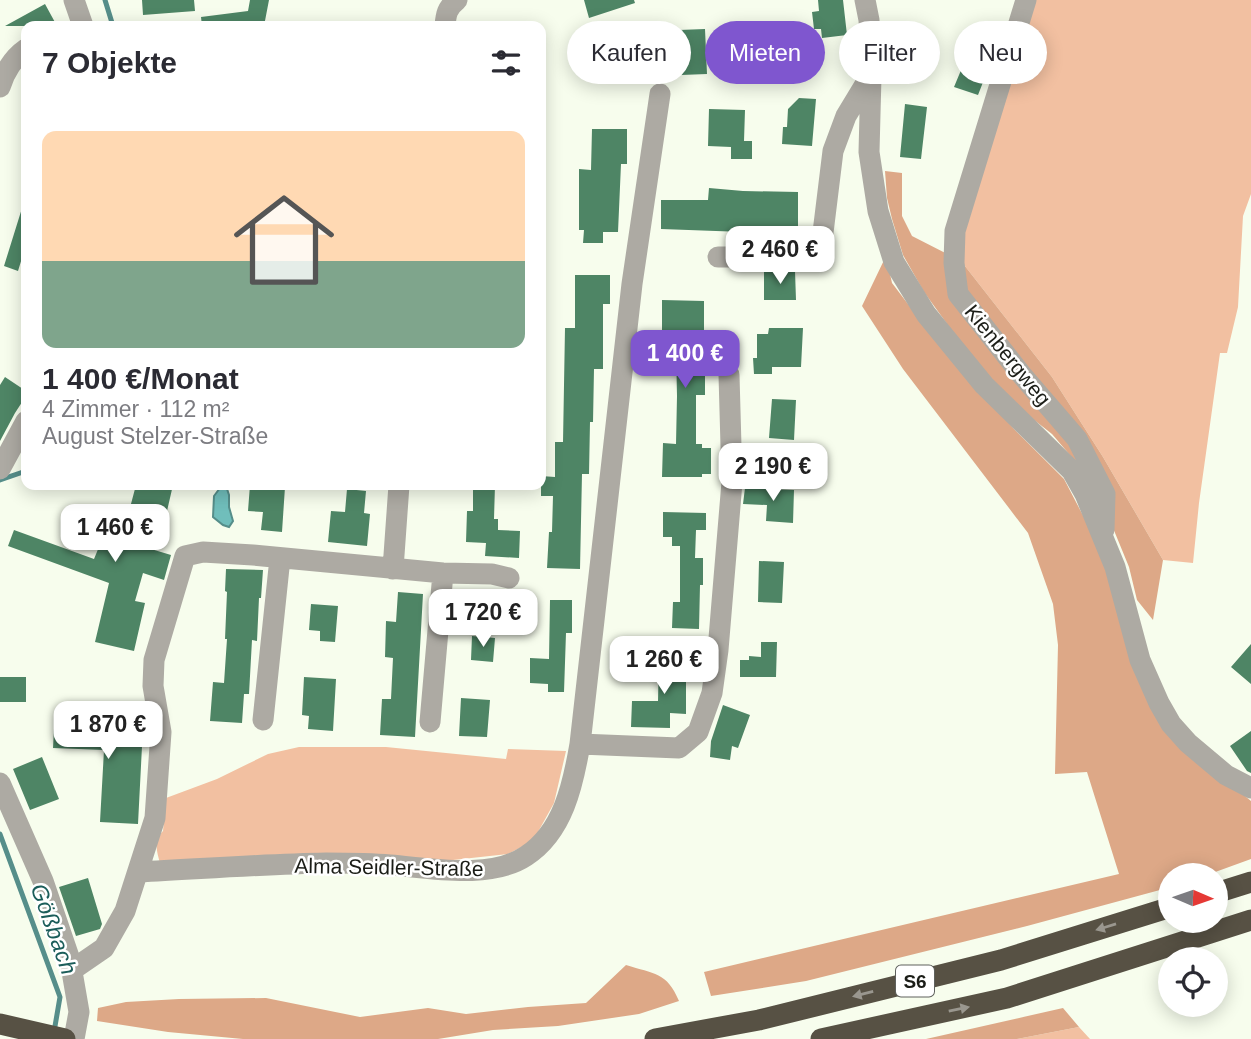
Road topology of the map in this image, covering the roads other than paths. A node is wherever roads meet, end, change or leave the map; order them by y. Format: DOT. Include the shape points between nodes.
graph roads {
  1 [pos="74,0"];
  2 [pos="457,0"];
  3 [pos="865,0"];
  4 [pos="1026,0"];
  5 [pos="77,21"];
  6 [pos="446,21"];
  7 [pos="869,21"];
  8 [pos="21,52"];
  9 [pos="866,84"];
  10 [pos="871,84"];
  11 [pos="0,87"];
  12 [pos="660,94"];
  13 [pos="718,257"];
  14 [pos="729,376"];
  15 [pos="21,430"];
  16 [pos="2,465"];
  17 [pos="399,490"];
  18 [pos="1104,539"];
  19 [pos="280,558"];
  20 [pos="393,569"];
  21 [pos="443,573"];
  22 [pos="509,578"];
  23 [pos="263,720"];
  24 [pos="430,722"];
  25 [pos="580,744"];
  26 [pos="0,783"];
  27 [pos="1251,788"];
  28 [pos="139,872"];
  29 [pos="1251,882"];
  30 [pos="1228,889"];
  31 [pos="1158,911"];
  32 [pos="1251,920"];
  33 [pos="72,970"];
  34 [pos="2,1024"];
  35 [pos="65,1039"];
  36 [pos="74,1039"];
  37 [pos="655,1039"];
  38 [pos="821,1039"];
  1 -- 5 [label="street"];
  2 -- 6 [label="street"];
  3 -- 7 [label="street, Kienbergweg"];
  4 -- 18 [label="street, Kienbergweg" via="955,231 958,294 1077,439 1105,494"];
  8 -- 11 [label="street"];
  9 -- 13 [label="street" via="846,116 833,151 820,257"];
  10 -- 18 [label="street, Kienbergweg" via="869,152 878,211 894,262 926,314 984,385 1072,471"];
  12 -- 25 [label="street, Alma Seidler-Straße" via="632,284"];
  14 -- 25 [label="street" via="732,482 718,650 712,693 698,732 680,748"];
  15 -- 16 [label="street"];
  17 -- 20 [label="street"];
  18 -- 27 [label="street, Kienbergweg" via="1140,660 1171,724 1226,775"];
  19 -- 20 [label="street"];
  19 -- 23 [label="street"];
  19 -- 28 [label="street" via="203,552 185,556 154,660 153,686 161,732 157,794"];
  20 -- 21 [label="street"];
  21 -- 22 [label="street"];
  21 -- 24 [label="street"];
  25 -- 28 [label="street, Alma Seidler-Straße" via="560,816 547,838 525,857 499,867 450,870 325,863"];
  26 -- 33 [label="street" via="43,881"];
  28 -- 33 [label="street" via="125,911 104,948"];
  29 -- 30 [label="highway"];
  31 -- 37 [label="highway, S6, one-way" via="1001,960 759,1020"];
  38 -- 32 [label="highway, S6, one-way" via="1007,998"];
  33 -- 36 [label="street" via="79,1012"];
  34 -- 35 [label="highway"];
}
